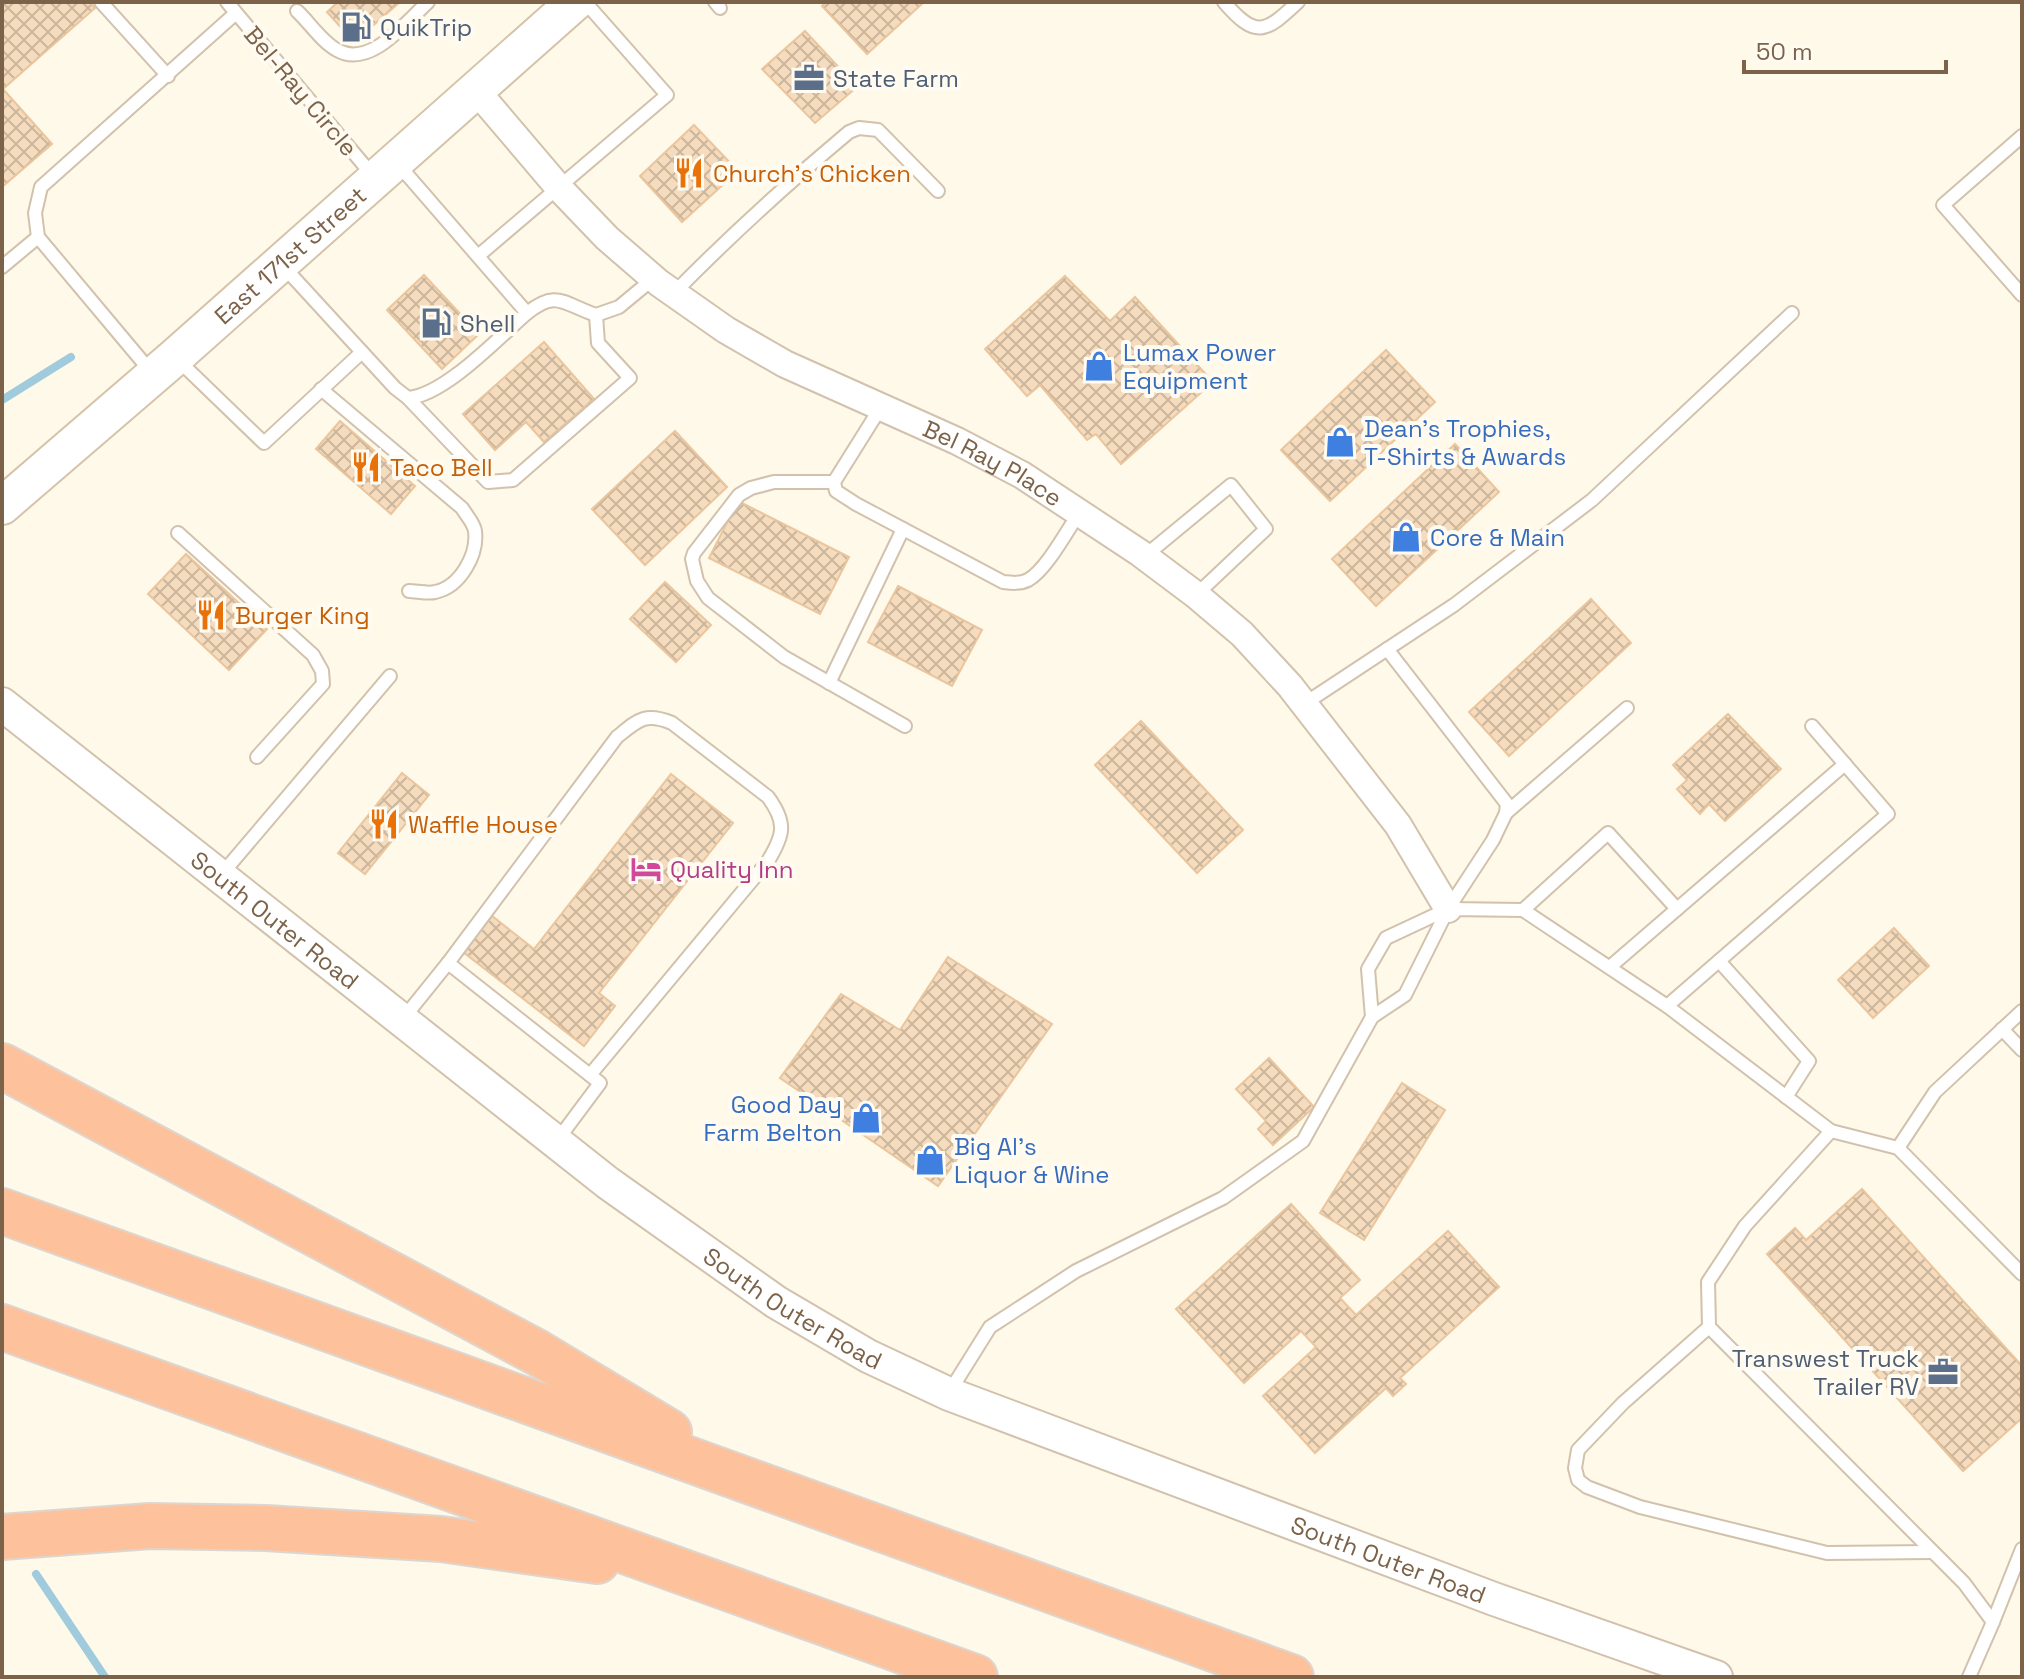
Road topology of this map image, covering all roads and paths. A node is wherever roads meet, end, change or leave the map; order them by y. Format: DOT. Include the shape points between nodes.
graph roads {
  1 [pos="101,2"];
  2 [pos="227,2"];
  3 [pos="428,2"];
  4 [pos="575,2"];
  5 [pos="585,2"];
  6 [pos="1224,2"];
  7 [pos="1298,2"];
  8 [pos="297,11"];
  9 [pos="236,13"];
  10 [pos="168,76"];
  11 [pos="475,89"];
  12 [pos="2022,136"];
  13 [pos="386,170"];
  14 [pos="560,189"];
  15 [pos="938,191"];
  16 [pos="38,237"];
  17 [pos="478,256"];
  18 [pos="281,263"];
  19 [pos="2,267"];
  20 [pos="664,286"];
  21 [pos="2022,295"];
  22 [pos="527,313"];
  23 [pos="1792,313"];
  24 [pos="596,315"];
  25 [pos="362,352"];
  26 [pos="164,366"];
  27 [pos="321,389"];
  28 [pos="408,398"];
  29 [pos="881,407"];
  30 [pos="834,482"];
  31 [pos="2,506"];
  32 [pos="1079,513"];
  33 [pos="903,529"];
  34 [pos="178,533"];
  35 [pos="1145,556"];
  36 [pos="409,591"];
  37 [pos="1196,595"];
  38 [pos="1387,649"];
  39 [pos="390,676"];
  40 [pos="829,683"];
  41 [pos="2,704"];
  42 [pos="1304,704"];
  43 [pos="1627,708"];
  44 [pos="905,726"];
  45 [pos="1812,726"];
  46 [pos="257,757"];
  47 [pos="1845,764"];
  48 [pos="1506,813"];
  49 [pos="220,876"];
  50 [pos="1448,909"];
  51 [pos="1677,909"];
  52 [pos="1523,910"];
  53 [pos="1719,961"];
  54 [pos="448,963"];
  55 [pos="1611,966"];
  56 [pos="1667,1006"];
  57 [pos="2022,1011"];
  58 [pos="1372,1017"];
  59 [pos="402,1020"];
  60 [pos="2002,1029"];
  61 [pos="2022,1050"];
  62 [pos="2,1066"];
  63 [pos="590,1075"];
  64 [pos="1786,1097"];
  65 [pos="1831,1131"];
  66 [pos="556,1142"];
  67 [pos="1898,1148"];
  68 [pos="2,1211"];
  69 [pos="2022,1274"];
  70 [pos="2,1327"];
  71 [pos="1709,1327"];
  72 [pos="949,1394"];
  73 [pos="753,1483"];
  74 [pos="2,1537"];
  75 [pos="2022,1549"];
  76 [pos="1932,1552"];
  77 [pos="691,1575"];
  78 [pos="1993,1622"];
  79 [pos="975,1677"];
  80 [pos="1291,1677"];
  81 [pos="1716,1677"];
  82 [pos="1969,1677"];
  1 -- 10 [label="lane"];
  2 -- 9 [label="lane, Bel-Ray Circle"];
  3 -- 8 [label="lane" via="370,53 353,55 336,50"];
  4 -- 11 [label="main road, East 171st Street"];
  5 -- 14 [label="lane" via="667,95"];
  6 -- 7 [label="lane" via="1254,28 1267,27"];
  9 -- 10 [label="lane"];
  9 -- 13 [label="lane, Bel-Ray Circle"];
  10 -- 16 [label="lane" via="41,187 35,213"];
  11 -- 13 [label="main road, East 171st Street"];
  11 -- 14 [label="street, Bel Ray Place"];
  12 -- 21 [label="lane" via="1943,205"];
  13 -- 17 [label="lane, Bel-Ray Circle"];
  13 -- 18 [label="main road, East 171st Street"];
  14 -- 17 [label="lane"];
  14 -- 20 [label="street, Bel Ray Place"];
  15 -- 20 [label="lane" via="878,130 859,128 717,249"];
  16 -- 19 [label="lane"];
  16 -- 26 [label="lane"];
  17 -- 22 [label="lane, Bel-Ray Circle"];
  18 -- 25 [label="lane"];
  18 -- 26 [label="main road, East 171st Street"];
  20 -- 24 [label="lane"];
  20 -- 29 [label="street, Bel Ray Place" via="785,364"];
  22 -- 24 [label="lane" via="542,301 556,299"];
  22 -- 28 [label="lane" via="441,387"];
  23 -- 38 [label="lane" via="1592,500"];
  24 -- 28 [label="lane" via="598,343 630,378 513,480 488,482"];
  25 -- 27 [label="lane"];
  25 -- 28 [label="lane"];
  26 -- 27 [label="lane" via="264,443"];
  26 -- 31 [label="main road, East 171st Street"];
  27 -- 36 [label="lane" via="462,508 475,528 467,568 453,582 436,592"];
  29 -- 30 [label="lane"];
  29 -- 32 [label="street, Bel Ray Place" via="1022,475"];
  30 -- 33 [label="lane" via="842,496"];
  30 -- 40 [label="lane" via="774,482 751,488 739,495 692,559 708,598 784,657"];
  32 -- 33 [label="lane" via="1036,573 1012,583"];
  32 -- 35 [label="street, Bel Ray Place"];
  33 -- 40 [label="lane"];
  34 -- 46 [label="lane" via="313,655 322,671 323,684"];
  35 -- 37 [label="street, Bel Ray Place"];
  35 -- 37 [label="lane" via="1231,485 1266,529"];
  37 -- 42 [label="street, Bel Ray Place" via="1242,634"];
  38 -- 42 [label="lane"];
  38 -- 48 [label="lane" via="1505,798"];
  39 -- 49 [label="lane"];
  40 -- 44 [label="lane"];
  41 -- 49 [label="street, South Outer Road"];
  42 -- 50 [label="street, Bel Ray Place" via="1398,825"];
  43 -- 48 [label="lane"];
  45 -- 47 [label="lane"];
  47 -- 51 [label="lane"];
  47 -- 53 [label="lane" via="1888,814"];
  48 -- 50 [label="lane"];
  49 -- 59 [label="street, South Outer Road"];
  50 -- 52 [label="lane"];
  50 -- 58 [label="lane" via="1405,995"];
  50 -- 58 [label="lane" via="1386,938 1368,969"];
  51 -- 52 [label="lane" via="1608,833"];
  51 -- 55 [label="lane"];
  52 -- 55 [label="lane"];
  53 -- 56 [label="lane"];
  53 -- 64 [label="lane" via="1809,1061"];
  54 -- 59 [label="lane"];
  54 -- 63 [label="lane"];
  54 -- 63 [label="lane" via="617,737 639,719 656,716 672,723 768,797 782,824 768,861"];
  55 -- 56 [label="lane"];
  56 -- 64 [label="lane"];
  57 -- 60 [label="lane"];
  58 -- 72 [label="lane" via="1303,1141 1223,1198 1076,1271 990,1327"];
  59 -- 66 [label="street, South Outer Road"];
  60 -- 61 [label="lane"];
  60 -- 67 [label="lane" via="1935,1092"];
  62 -- 73 [label="highway" via="538,1353"];
  63 -- 66 [label="lane" via="600,1083"];
  64 -- 65 [label="lane"];
  65 -- 67 [label="lane"];
  65 -- 71 [label="lane" via="1745,1226 1708,1282"];
  66 -- 72 [label="street, South Outer Road" via="776,1302 868,1356"];
  67 -- 69 [label="lane"];
  68 -- 73 [label="highway"];
  70 -- 77 [label="highway"];
  71 -- 76 [label="lane"];
  71 -- 76 [label="lane" via="1578,1450 1578,1480 1640,1507 1827,1553"];
  72 -- 81 [label="street, South Outer Road" via="1479,1594"];
  73 -- 80 [label="highway"];
  74 -- 77 [label="highway" via="150,1526 266,1528 441,1539"];
  75 -- 78 [label="lane"];
  76 -- 78 [label="lane"];
  77 -- 79 [label="highway"];
  78 -- 82 [label="lane"];
}
